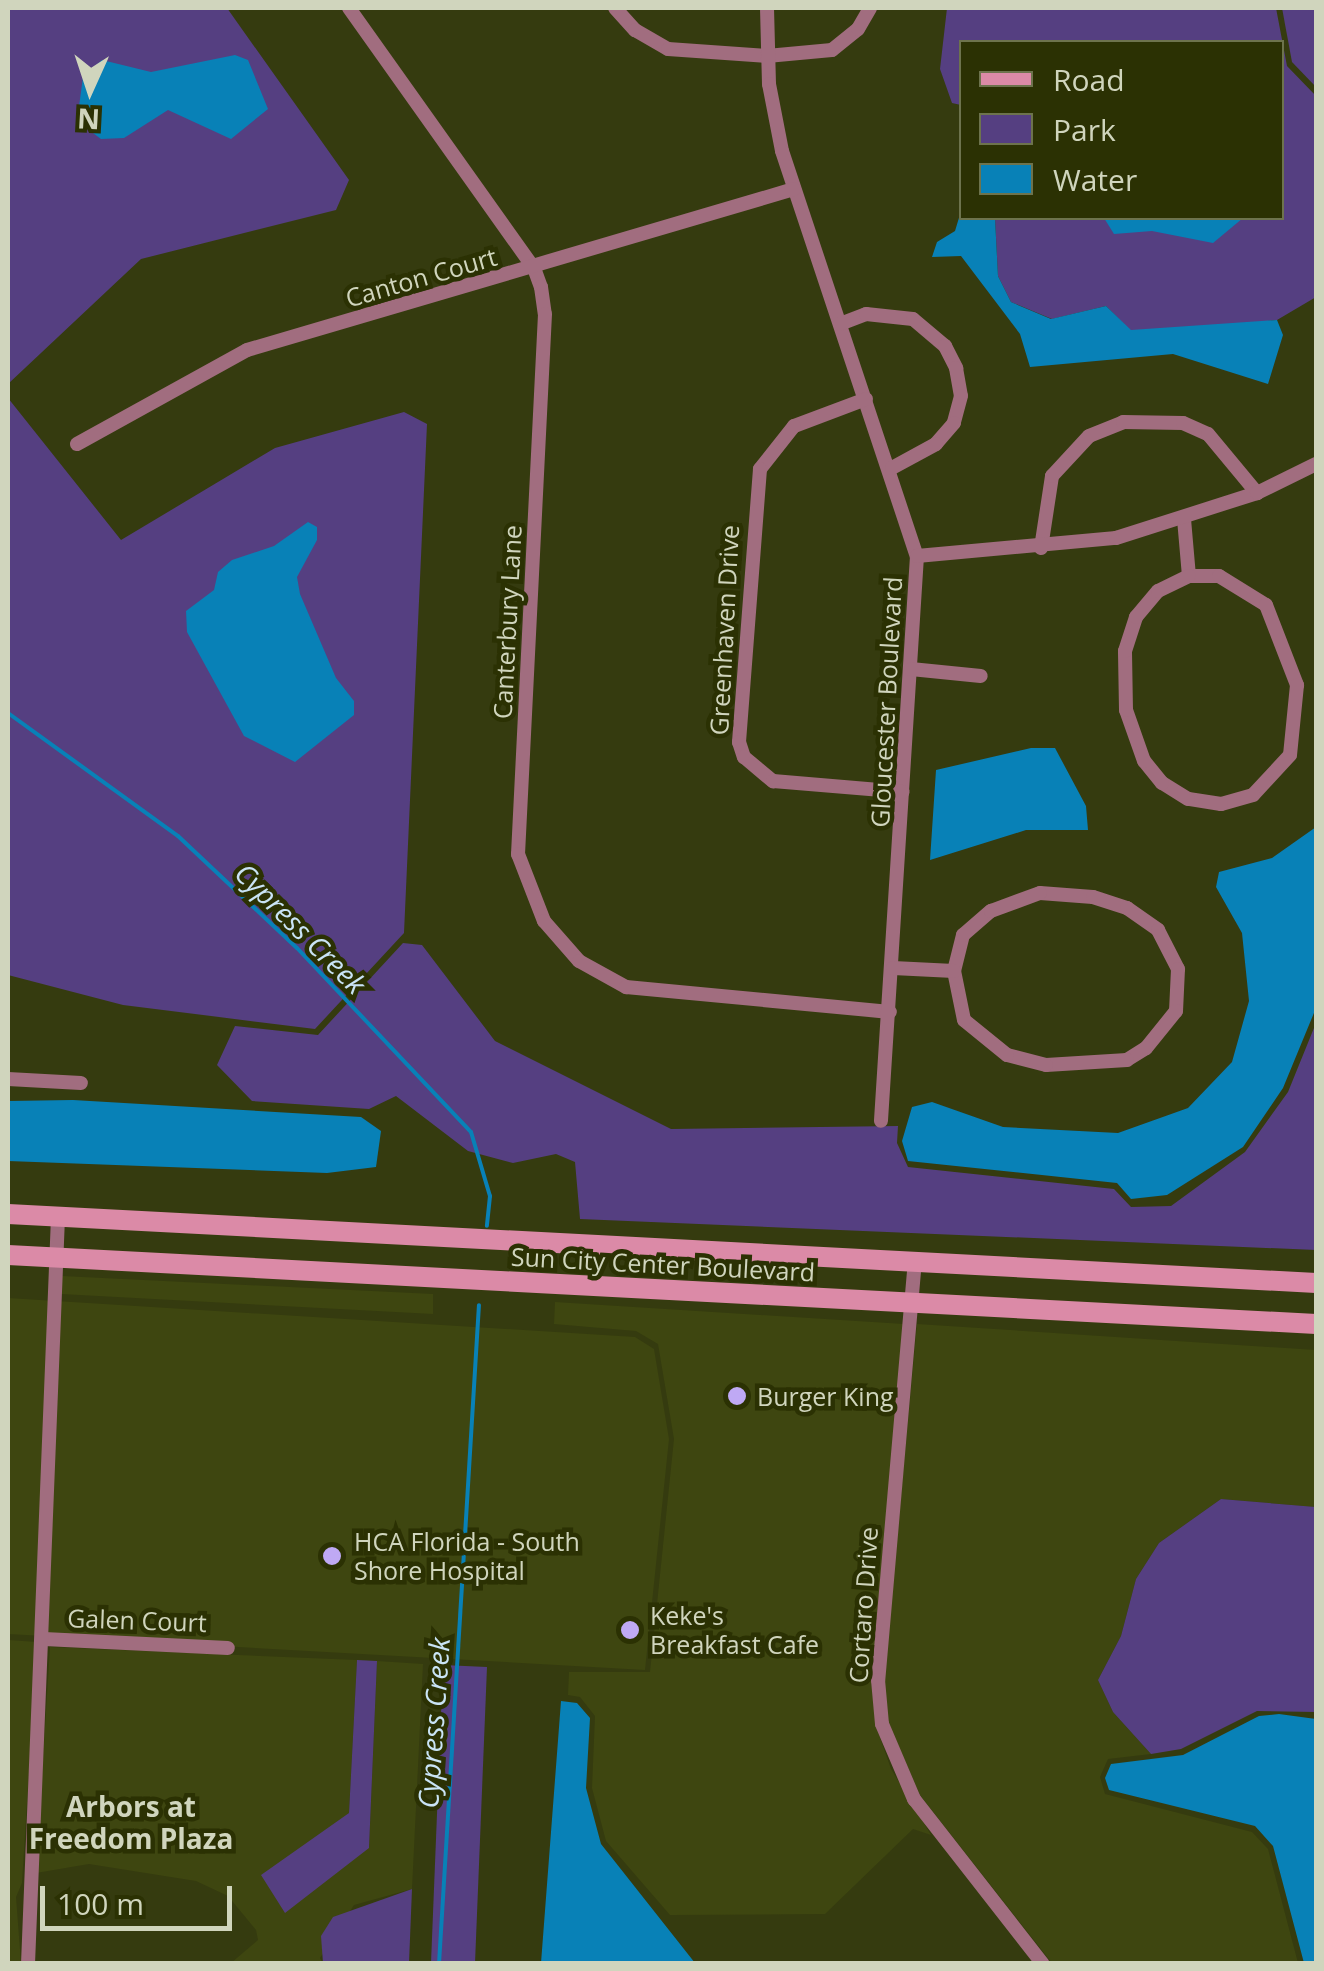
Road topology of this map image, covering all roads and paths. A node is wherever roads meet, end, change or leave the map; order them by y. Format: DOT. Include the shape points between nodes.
graph roads {
  1 [pos="349,8"];
  2 [pos="615,8"];
  3 [pos="767,8"];
  4 [pos="870,8"];
  5 [pos="767,56"];
  6 [pos="794,189"];
  7 [pos="534,268"];
  8 [pos="840,324"];
  9 [pos="866,399"];
  10 [pos="77,444"];
  11 [pos="1316,464"];
  12 [pos="892,468"];
  13 [pos="1257,493"];
  14 [pos="1184,519"];
  15 [pos="1041,548"];
  16 [pos="917,556"];
  17 [pos="1189,576"];
  18 [pos="911,669"];
  19 [pos="981,676"];
  20 [pos="903,792"];
  21 [pos="893,968"];
  22 [pos="954,972"];
  23 [pos="890,1012"];
  24 [pos="8,1079"];
  25 [pos="81,1083"];
  26 [pos="880,1121"];
  27 [pos="8,1214"];
  28 [pos="58,1217"];
  29 [pos="8,1255"];
  30 [pos="56,1257"];
  31 [pos="914,1260"];
  32 [pos="1316,1283"];
  33 [pos="912,1300"];
  34 [pos="1316,1324"];
  35 [pos="44,1639"];
  36 [pos="228,1648"];
  37 [pos="28,1964"];
  38 [pos="1043,1964"];
  1 -- 7 [label="street, Canterbury Lane"];
  2 -- 5 [label="street" via="635,30 668,49"];
  3 -- 5 [label="street, Gloucester Boulevard"];
  4 -- 5 [label="street" via="858,30 832,50"];
  5 -- 6 [label="street, Gloucester Boulevard" via="774,120"];
  6 -- 7 [label="street, Canton Court"];
  6 -- 8 [label="street, Gloucester Boulevard"];
  7 -- 10 [label="street, Canton Court" via="246,350"];
  7 -- 23 [label="street, Canterbury Lane" via="545,314 518,854 531,896 560,943 626,987"];
  8 -- 9 [label="street, Gloucester Boulevard"];
  8 -- 12 [label="street" via="866,314 913,319 945,346 956,368 961,396 954,422 936,444"];
  9 -- 12 [label="street, Gloucester Boulevard"];
  9 -- 20 [label="street, Greenhaven Drive" via="794,426 760,469 739,742 744,757 774,780"];
  11 -- 13 [label="street"];
  12 -- 16 [label="street, Gloucester Boulevard"];
  13 -- 14 [label="street"];
  13 -- 15 [label="street" via="1208,434 1184,423 1123,422 1089,436 1052,476"];
  14 -- 15 [label="street"];
  14 -- 17 [label="street"];
  15 -- 16 [label="street"];
  16 -- 18 [label="street, Gloucester Boulevard"];
  17 -- 17 [label="street" via="1218,576 1266,606 1297,685 1290,756 1253,794 1221,804 1188,799 1162,783 1144,761 1126,710 1125,651 1136,617 1158,592"];
  18 -- 19 [label="street"];
  18 -- 20 [label="street, Gloucester Boulevard"];
  20 -- 21 [label="street, Gloucester Boulevard"];
  21 -- 22 [label="street"];
  21 -- 23 [label="street, Gloucester Boulevard"];
  22 -- 22 [label="street" via="964,1020 1007,1055 1046,1065 1127,1060 1176,1011 1178,968 1158,930 1127,908 1093,897 1040,894 991,911 964,935"];
  23 -- 26 [label="street, Gloucester Boulevard"];
  24 -- 25 [label="street"];
  27 -- 28 [label="main road, Sun City Center Boulevard"];
  28 -- 30 [label="street"];
  28 -- 31 [label="main road, Sun City Center Boulevard"];
  29 -- 30 [label="main road, Sun City Center Boulevard"];
  30 -- 33 [label="main road, Sun City Center Boulevard"];
  30 -- 35 [label="street"];
  31 -- 32 [label="main road, Sun City Center Boulevard"];
  31 -- 33 [label="street, Cortaro Drive"];
  33 -- 34 [label="main road, Sun City Center Boulevard"];
  33 -- 38 [label="street, Cortaro Drive" via="878,1680 882,1724 914,1799"];
  35 -- 36 [label="street, Galen Court"];
  35 -- 37 [label="street"];
}
